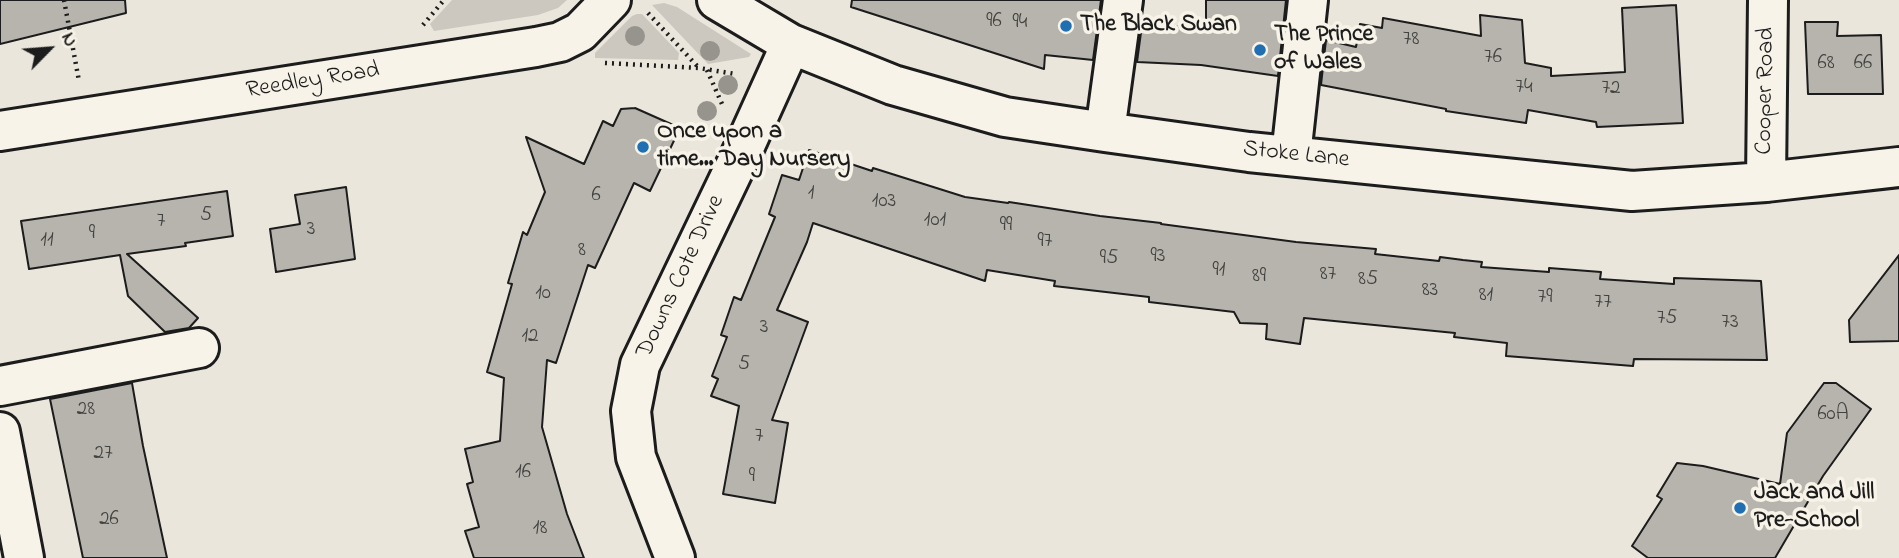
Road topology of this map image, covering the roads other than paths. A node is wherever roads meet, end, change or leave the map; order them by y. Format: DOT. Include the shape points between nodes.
graph roads {
  1 [pos="717,0"];
  2 [pos="1123,0"];
  3 [pos="1308,0"];
  4 [pos="1768,0"];
  5 [pos="628,5"];
  6 [pos="791,44"];
  7 [pos="0,131"];
  8 [pos="1105,132"];
  9 [pos="1291,156"];
  10 [pos="1899,167"];
  11 [pos="1766,182"];
  12 [pos="199,348"];
  13 [pos="0,386"];
  14 [pos="0,432"];
  15 [pos="24,558"];
  16 [pos="676,558"];
  1 -- 6 [label="street, Stoke Lane"];
  2 -- 8 [label="street"];
  3 -- 9 [label="street"];
  4 -- 11 [label="street, Cooper Road"];
  5 -- 7 [label="street, Reedley Road" via="560,42"];
  6 -- 8 [label="street, Stoke Lane" via="893,85 1005,117"];
  6 -- 16 [label="street, Downs Cote Drive" via="640,365 632,411 636,457"];
  8 -- 9 [label="street, Stoke Lane"];
  9 -- 11 [label="street, Stoke Lane" via="1632,191"];
  10 -- 11 [label="street, Stoke Lane"];
  12 -- 13 [label="street"];
  14 -- 15 [label="street"];
}
